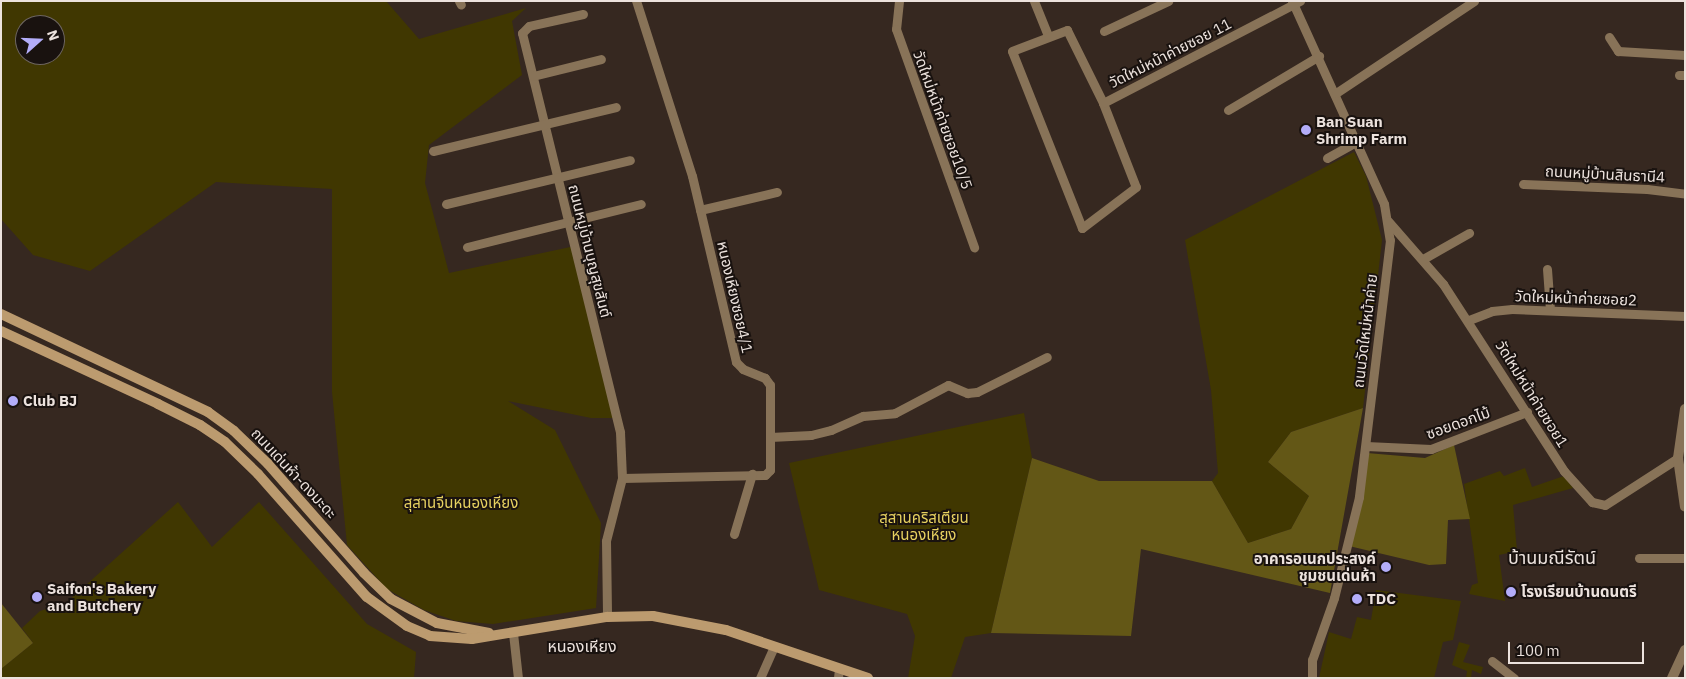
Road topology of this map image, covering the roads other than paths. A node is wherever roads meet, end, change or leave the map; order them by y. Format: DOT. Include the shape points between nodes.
graph roads {
  1 [pos="636,1"];
  2 [pos="899,1"];
  3 [pos="1034,1"];
  4 [pos="1168,1"];
  5 [pos="1474,1"];
  6 [pos="1295,2"];
  7 [pos="584,14"];
  8 [pos="1104,31"];
  9 [pos="1048,36"];
  10 [pos="1609,38"];
  11 [pos="1685,55"];
  12 [pos="1319,56"];
  13 [pos="602,59"];
  14 [pos="533,76"];
  15 [pos="1336,93"];
  16 [pos="1103,103"];
  17 [pos="616,107"];
  18 [pos="1228,110"];
  19 [pos="545,124"];
  20 [pos="1358,142"];
  21 [pos="433,151"];
  22 [pos="1327,158"];
  23 [pos="630,160"];
  24 [pos="558,178"];
  25 [pos="1523,184"];
  26 [pos="777,192"];
  27 [pos="1685,194"];
  28 [pos="446,204"];
  29 [pos="641,204"];
  30 [pos="700,210"];
  31 [pos="1388,221"];
  32 [pos="569,223"];
  33 [pos="1469,233"];
  34 [pos="467,247"];
  35 [pos="974,247"];
  36 [pos="1423,260"];
  37 [pos="1547,269"];
  38 [pos="1550,310"];
  39 [pos="1,314"];
  40 [pos="1685,316"];
  41 [pos="1469,320"];
  42 [pos="1,331"];
  43 [pos="1047,357"];
  44 [pos="1685,409"];
  45 [pos="1527,412"];
  46 [pos="770,437"];
  47 [pos="1366,446"];
  48 [pos="1678,458"];
  49 [pos="752,474"];
  50 [pos="622,478"];
  51 [pos="1685,507"];
  52 [pos="734,534"];
  53 [pos="1639,558"];
  54 [pos="1685,558"];
  55 [pos="376,586"];
  56 [pos="367,597"];
  57 [pos="607,617"];
  58 [pos="513,632"];
  59 [pos="498,634"];
  60 [pos="774,646"];
  61 [pos="1685,650"];
  62 [pos="1492,661"];
  63 [pos="838,673"];
  64 [pos="518,678"];
  65 [pos="760,678"];
  66 [pos="868,678"];
  67 [pos="1312,678"];
  68 [pos="1514,678"];
  69 [pos="1672,678"];
  1 -- 30 [label="street, หนองเหียงซอย4/1"];
  2 -- 35 [label="street, วัดใหม่หน้าค่ายซอย10/5" via="896,29"];
  3 -- 9 [label="street"];
  4 -- 8 [label="street"];
  5 -- 15 [label="street"];
  6 -- 12 [label="street, ถนนวัดใหม่หน้าค่าย"];
  6 -- 16 [label="street, วัดใหม่หน้าค่ายซอย 11"];
  7 -- 14 [label="street, ถนนหมู่บ้านบุญสุขสันต์" via="528,26 522,33"];
  9 -- 16 [label="street, วัดใหม่หน้าค่ายซอย 11" via="1067,30"];
  9 -- 16 [label="street, วัดใหม่หน้าค่ายซอย 11" via="1012,51 1082,228 1136,187"];
  10 -- 11 [label="street" via="1618,51"];
  12 -- 15 [label="street, ถนนวัดใหม่หน้าค่าย"];
  12 -- 18 [label="street"];
  13 -- 14 [label="street"];
  14 -- 19 [label="street, ถนนหมู่บ้านบุญสุขสันต์"];
  15 -- 20 [label="street, ถนนวัดใหม่หน้าค่าย"];
  17 -- 19 [label="street"];
  19 -- 21 [label="street"];
  19 -- 24 [label="street, ถนนหมู่บ้านบุญสุขสันต์"];
  20 -- 22 [label="street"];
  20 -- 31 [label="street, ถนนวัดใหม่หน้าค่าย"];
  23 -- 24 [label="street"];
  24 -- 28 [label="street"];
  24 -- 32 [label="street, ถนนหมู่บ้านบุญสุขสันต์"];
  25 -- 27 [label="street, ถนนหมู่บ้านสินธานี4" via="1647,189"];
  26 -- 30 [label="street"];
  29 -- 32 [label="street"];
  30 -- 46 [label="street, หนองเหียงซอย4/1" via="736,362 743,369 765,378 770,385"];
  31 -- 36 [label="street, วัดใหม่หน้าค่ายซอย1"];
  31 -- 47 [label="street, ถนนวัดใหม่หน้าค่าย" via="1390,240"];
  32 -- 34 [label="street"];
  32 -- 50 [label="street, ถนนหมู่บ้านบุญสุขสันต์" via="620,432"];
  33 -- 36 [label="street"];
  36 -- 41 [label="street, วัดใหม่หน้าค่ายซอย1"];
  37 -- 38 [label="street"];
  38 -- 40 [label="street, วัดใหม่หน้าค่ายซอย2"];
  38 -- 41 [label="street, วัดใหม่หน้าค่ายซอย2" via="1492,311"];
  39 -- 55 [label="main road, ถนนเด่นห้า-ดงมะดะ" via="208,412 234,431 268,464"];
  41 -- 45 [label="street, วัดใหม่หน้าค่ายซอย1"];
  42 -- 56 [label="main road, ถนนเด่นห้า-ดงมะดะ" via="158,404 225,442 258,474"];
  43 -- 46 [label="street" via="977,392 967,393 948,385 895,413 863,416 811,435"];
  44 -- 48 [label="street"];
  45 -- 47 [label="street, ซอยดอกไม้" via="1431,448"];
  45 -- 48 [label="street, วัดใหม่หน้าค่ายซอย1" via="1564,471 1592,502 1600,506"];
  46 -- 49 [label="street, หนองเหียงซอย4/1" via="770,470 765,475"];
  47 -- 67 [label="street, ถนนวัดใหม่หน้าค่าย" via="1359,497 1334,598 1312,660"];
  48 -- 51 [label="street"];
  49 -- 50 [label="street, หนองเหียงซอย4/1"];
  49 -- 52 [label="street"];
  50 -- 57 [label="street, ถนนหมู่บ้านบุญสุขสันต์" via="606,541"];
  53 -- 54 [label="street"];
  55 -- 56 [label="main road"];
  55 -- 59 [label="main road, ถนนเด่นห้า-ดงมะดะ" via="398,603 437,623"];
  56 -- 59 [label="main road, ถนนเด่นห้า-ดงมะดะ" via="407,626 430,636 472,639"];
  57 -- 58 [label="main road, ถนนเด่นห้า-ดงมะดะ"];
  57 -- 60 [label="main road, ถนนเด่นห้า-ดงมะดะ" via="653,616 683,620"];
  58 -- 59 [label="main road, ถนนเด่นห้า-ดงมะดะ"];
  58 -- 64 [label="street"];
  60 -- 63 [label="main road, ถนนเด่นห้า-ดงมะดะ" via="807,657"];
  60 -- 65 [label="street"];
  61 -- 69 [label="street"];
  62 -- 68 [label="street"];
  63 -- 66 [label="main road, ถนนเด่นห้า-ดงมะดะ"];
}
